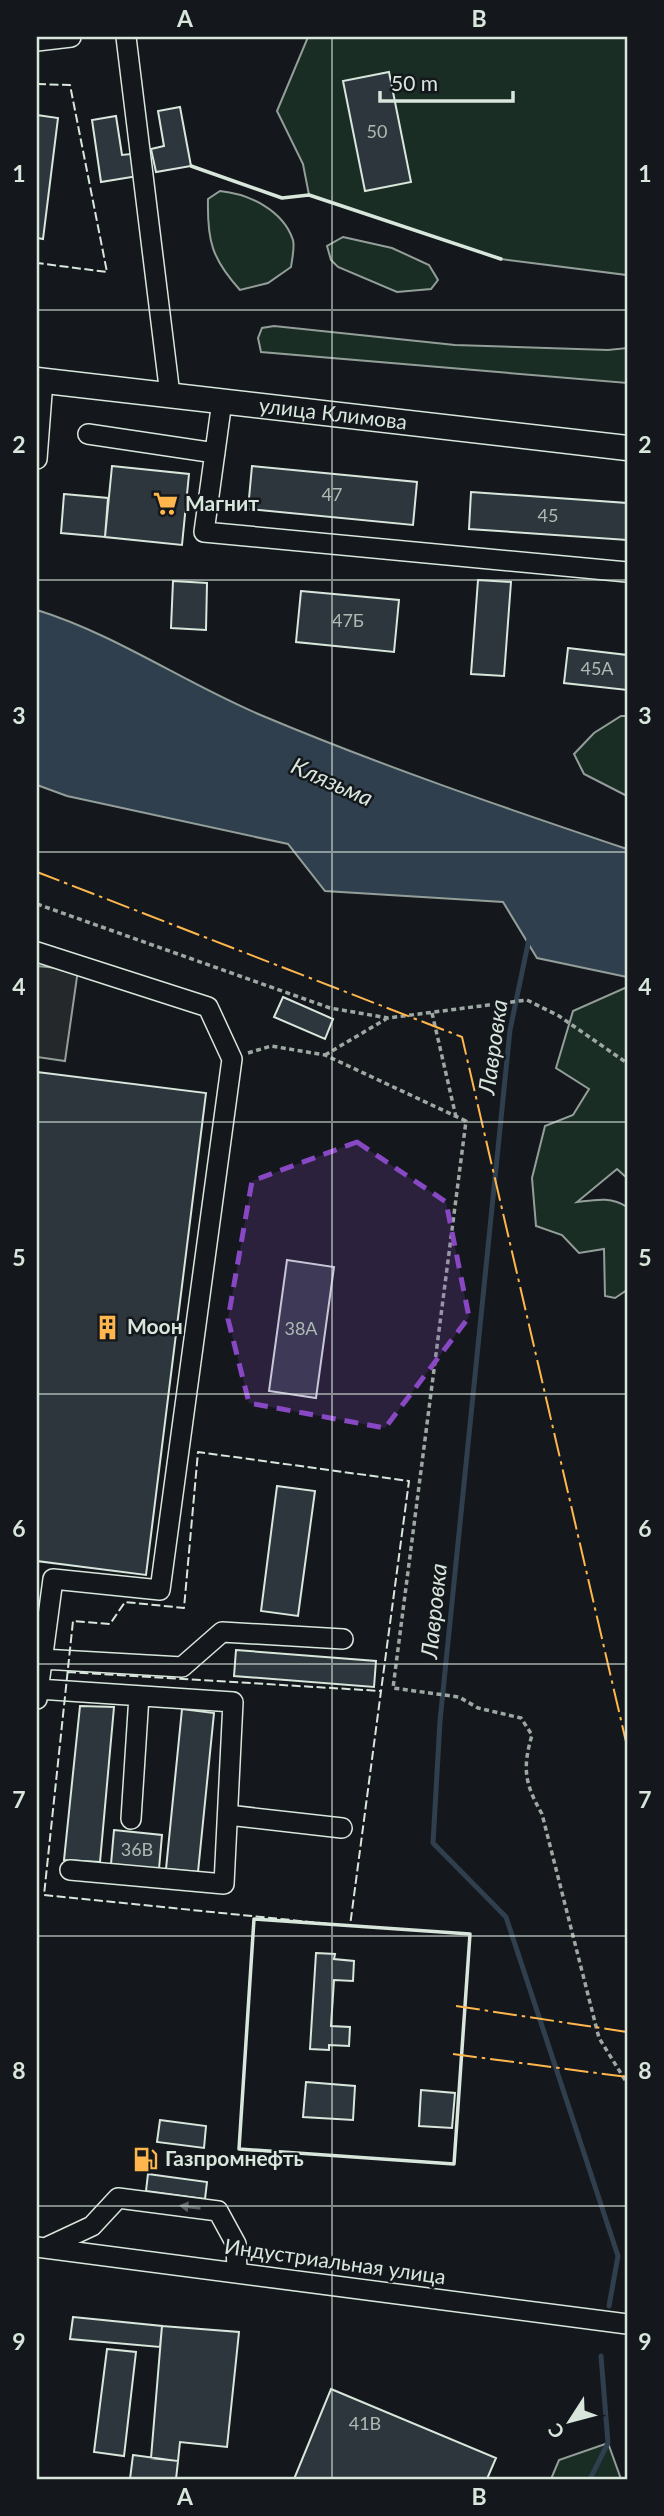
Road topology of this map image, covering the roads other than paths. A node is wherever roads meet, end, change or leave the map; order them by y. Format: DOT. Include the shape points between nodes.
graph roads {
  1 [pos="71,37"];
  2 [pos="126,37"];
  3 [pos="37,41"];
  4 [pos="40,380"];
  5 [pos="170,395"];
  6 [pos="222,401"];
  7 [pos="88,433"];
  8 [pos="627,448"];
  9 [pos="215,453"];
  10 [pos="37,459"];
  11 [pos="627,572"];
  12 [pos="37,952"];
  13 [pos="45,1578"];
  14 [pos="343,1639"];
  15 [pos="42,1659"];
  16 [pos="37,1694"];
  17 [pos="139,1696"];
  18 [pos="228,1815"];
  19 [pos="131,1819"];
  20 [pos="341,1828"];
  21 [pos="70,1871"];
  22 [pos="41,2247"];
  23 [pos="237,2271"];
  24 [pos="627,2324"];
  1 -- 3 [label="street"];
  2 -- 5 [label="street"];
  4 -- 5 [label="main road, улица Климова"];
  4 -- 10 [label="street"];
  5 -- 6 [label="main road, улица Климова"];
  6 -- 8 [label="main road, улица Климова"];
  6 -- 9 [label="street"];
  7 -- 9 [label="street"];
  9 -- 11 [label="street" via="204,532"];
  12 -- 13 [label="street" via="208,1007 232,1059 160,1590"];
  13 -- 15 [label="street"];
  14 -- 15 [label="street" via="222,1632 182,1667"];
  15 -- 16 [label="street"];
  16 -- 17 [label="street"];
  17 -- 18 [label="street" via="233,1702"];
  17 -- 19 [label="street"];
  18 -- 20 [label="street"];
  18 -- 21 [label="street" via="225,1884"];
  22 -- 23 [label="street, Индустриальная улица"];
  23 -- 22 [label="street, one-way" via="236,2244 218,2211 118,2198 92,2226"];
  23 -- 24 [label="street, Индустриальная улица"];
}
